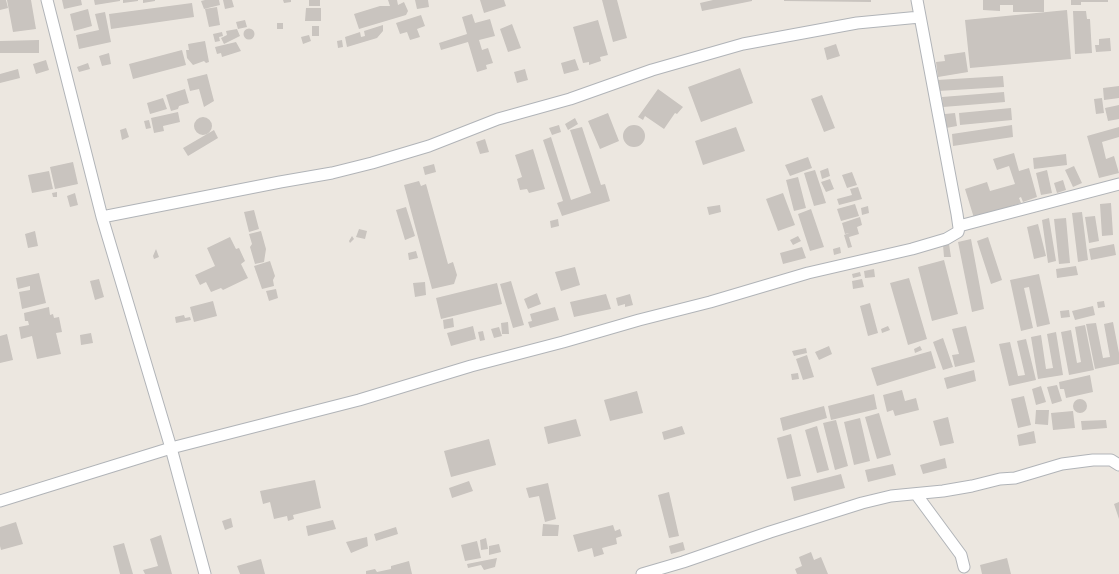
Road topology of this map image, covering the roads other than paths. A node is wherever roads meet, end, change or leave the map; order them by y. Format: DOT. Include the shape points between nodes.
graph roads {
  1 [pos="47,0"];
  2 [pos="917,0"];
  3 [pos="920,17"];
  4 [pos="1119,184"];
  5 [pos="102,217"];
  6 [pos="959,226"];
  7 [pos="171,448"];
  8 [pos="1119,465"];
  9 [pos="916,494"];
  10 [pos="0,501"];
  11 [pos="964,567"];
  12 [pos="205,574"];
  13 [pos="642,574"];
  1 -- 5 [label="street"];
  2 -- 3 [label="street"];
  3 -- 5 [label="street" via="857,23 743,44 498,119 429,146 372,163"];
  3 -- 6 [label="street"];
  4 -- 6 [label="street"];
  5 -- 7 [label="street"];
  6 -- 7 [label="street" via="958,232 946,238 912,249 808,273 471,366 359,400"];
  7 -- 10 [label="street"];
  7 -- 12 [label="street"];
  8 -- 9 [label="street" via="1111,460 1062,464 1016,478"];
  9 -- 11 [label="street" via="961,555"];
  9 -- 13 [label="street" via="891,496 862,503"];
}
